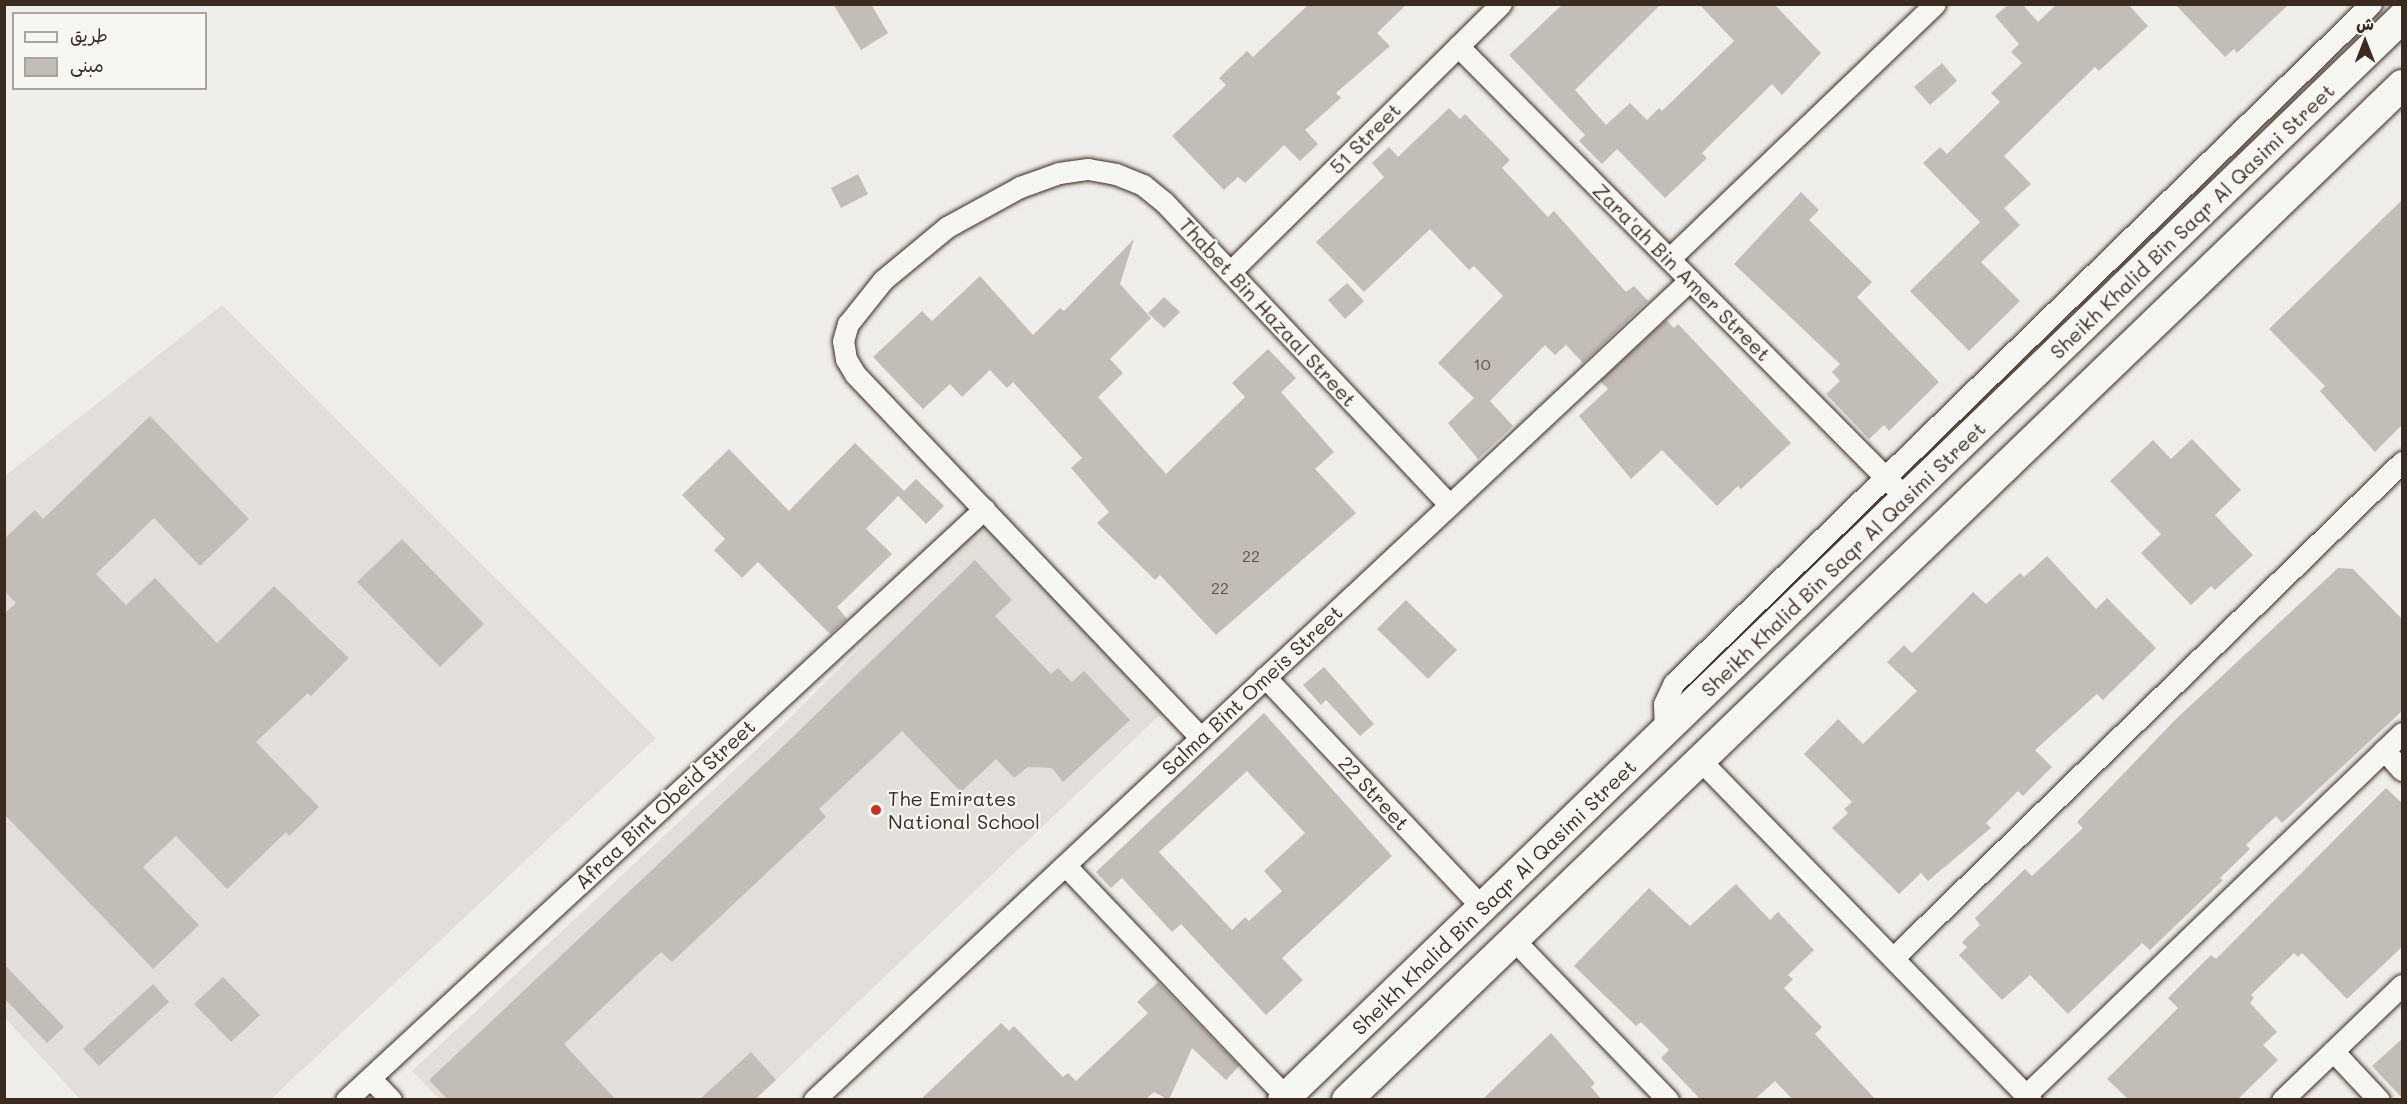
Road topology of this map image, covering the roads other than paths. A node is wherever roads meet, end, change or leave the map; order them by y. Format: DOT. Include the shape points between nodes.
graph roads {
  1 [pos="1501,4"];
  2 [pos="1935,4"];
  3 [pos="2371,4"];
  4 [pos="2403,18"];
  5 [pos="1458,46"];
  6 [pos="2403,85"];
  7 [pos="1669,259"];
  8 [pos="1230,272"];
  9 [pos="1690,280"];
  10 [pos="2403,462"];
  11 [pos="1896,488"];
  12 [pos="1450,505"];
  13 [pos="984,509"];
  14 [pos="1265,677"];
  15 [pos="2403,733"];
  16 [pos="1201,738"];
  17 [pos="2384,750"];
  18 [pos="1701,761"];
  19 [pos="2403,770"];
  20 [pos="1065,865"];
  21 [pos="1483,908"];
  22 [pos="1515,941"];
  23 [pos="1893,958"];
  24 [pos="2403,985"];
  25 [pos="2333,1051"];
  26 [pos="370,1078"];
  27 [pos="2028,1097"];
  28 [pos="1284,1098"];
  29 [pos="346,1100"];
  30 [pos="391,1100"];
  31 [pos="814,1100"];
  32 [pos="1347,1100"];
  33 [pos="1668,1100"];
  34 [pos="2282,1100"];
  35 [pos="2379,1100"];
  1 -- 5 [label="street, 51 Street"];
  2 -- 7 [label="street"];
  3 -- 11 [label="street"];
  4 -- 11 [label="main road, Sheikh Khalid Bin Saqr Al Qasimi Street"];
  5 -- 7 [label="street, Zara'ah Bin Amer Street"];
  5 -- 8 [label="street, 51 Street"];
  6 -- 18 [label="main road"];
  7 -- 9 [label="street, Zara'ah Bin Amer Street"];
  8 -- 12 [label="street, Thabet Bin Hazaal Street"];
  8 -- 13 [label="street, Thabet Bin Hazaal Street" via="1143,185 1116,174 1088,169 1059,173 982,205 914,251 855,311 843,341 846,359 855,374"];
  9 -- 11 [label="street, Zara'ah Bin Amer Street"];
  9 -- 12 [label="street, Salma Bint Omeis Street"];
  10 -- 23 [label="street"];
  11 -- 21 [label="main road, Sheikh Khalid Bin Saqr Al Qasimi Street" via="1665,732"];
  12 -- 14 [label="street, Salma Bint Omeis Street"];
  13 -- 16 [label="street, Thabet Bin Hazaal Street"];
  13 -- 26 [label="street, Afraa Bint Obeid Street"];
  14 -- 16 [label="street, Salma Bint Omeis Street"];
  14 -- 21 [label="street, 22 Street"];
  15 -- 17 [label="street"];
  16 -- 20 [label="street, Salma Bint Omeis Street"];
  17 -- 19 [label="street"];
  17 -- 27 [label="street"];
  18 -- 22 [label="main road"];
  18 -- 23 [label="street"];
  20 -- 28 [label="street"];
  20 -- 31 [label="street, Salma Bint Omeis Street"];
  21 -- 28 [label="main road, Sheikh Khalid Bin Saqr Al Qasimi Street"];
  22 -- 32 [label="main road"];
  22 -- 33 [label="street"];
  23 -- 27 [label="street"];
  24 -- 25 [label="street"];
  25 -- 34 [label="street"];
  25 -- 35 [label="street"];
  26 -- 29 [label="street, Afraa Bint Obeid Street"];
  26 -- 30 [label="street"];
}
